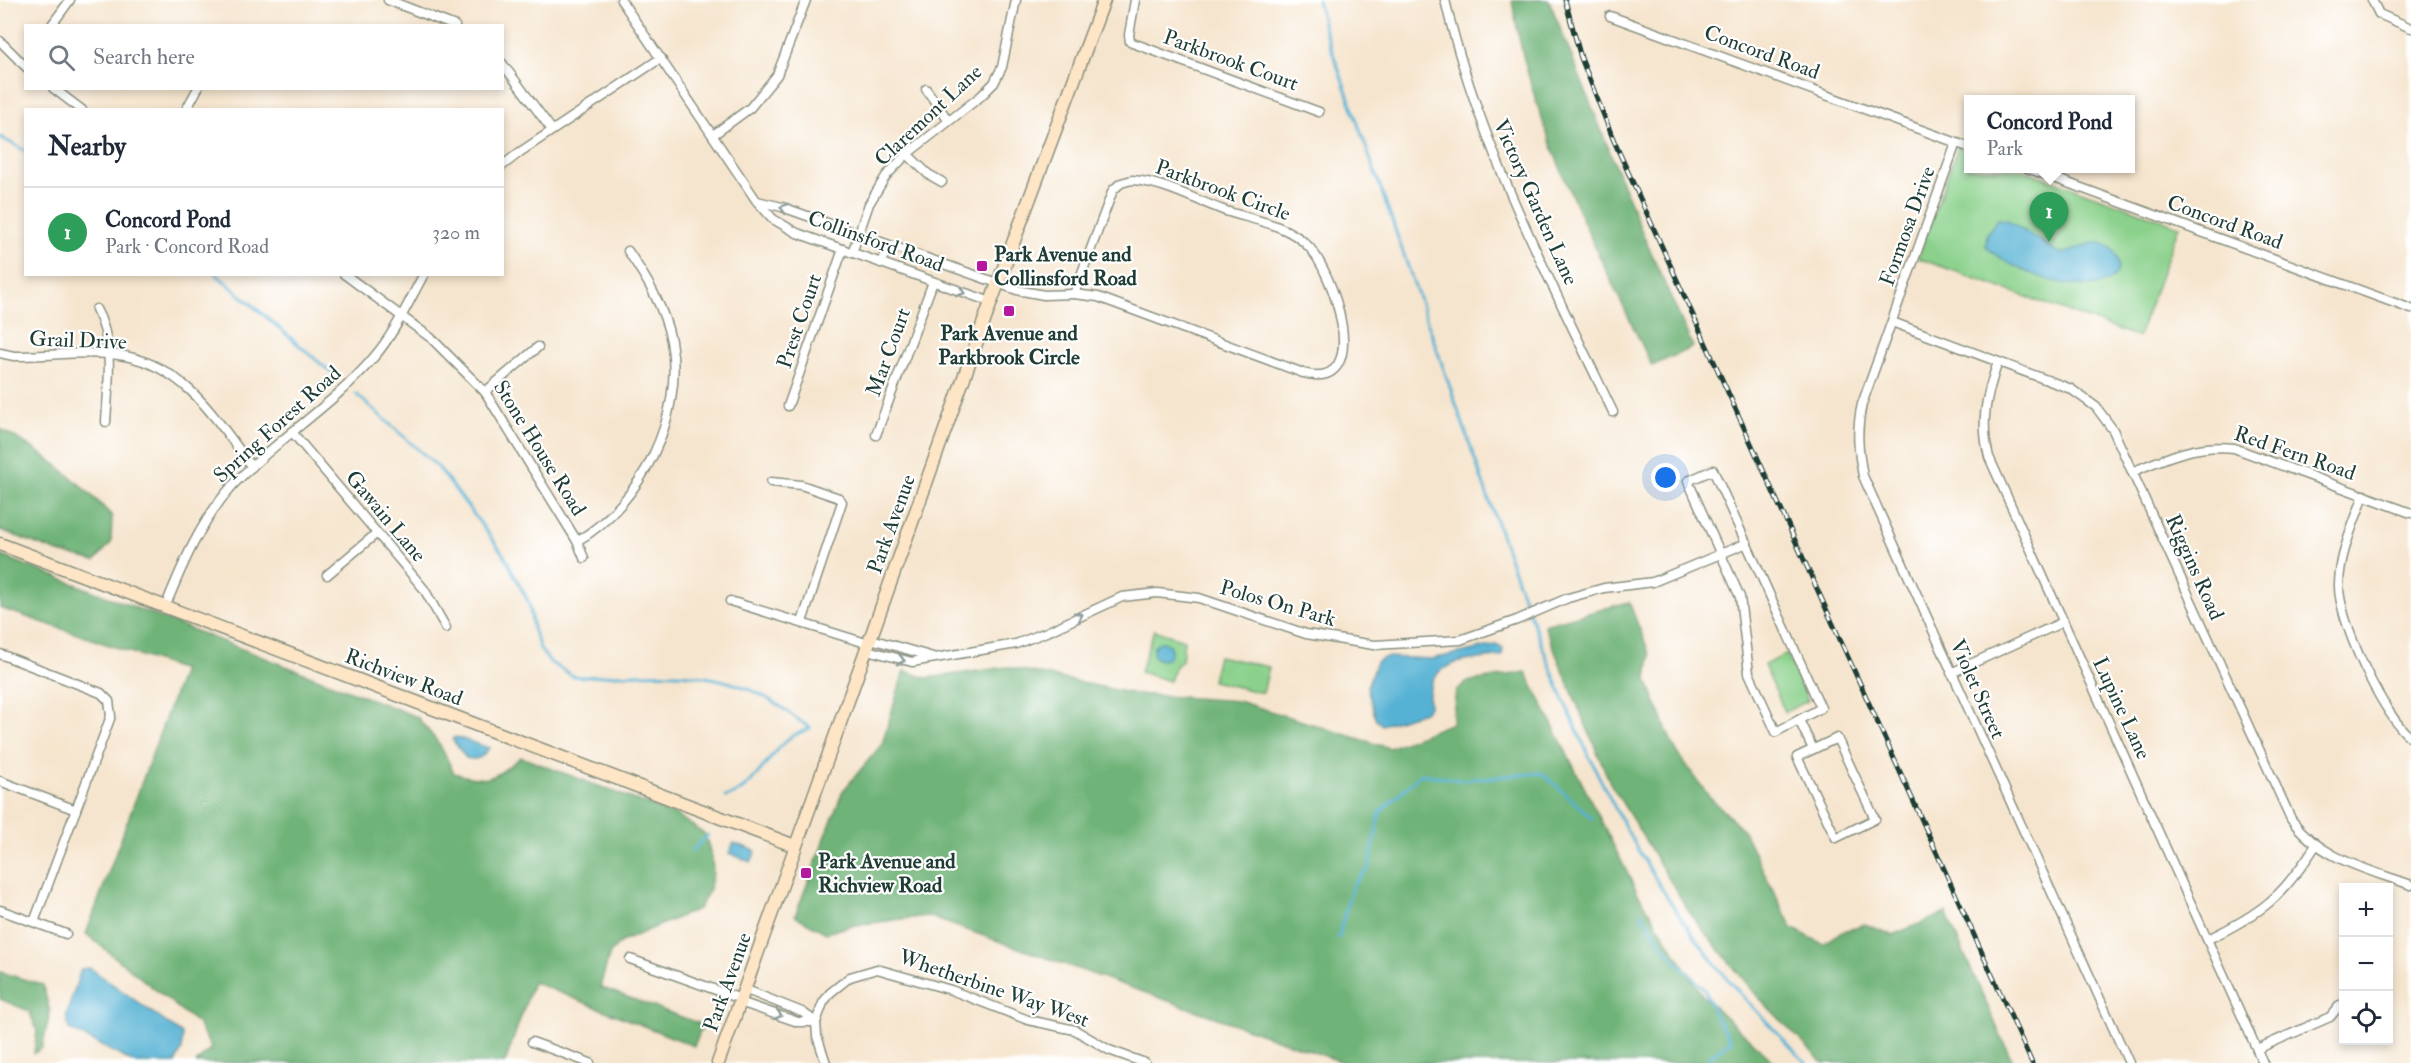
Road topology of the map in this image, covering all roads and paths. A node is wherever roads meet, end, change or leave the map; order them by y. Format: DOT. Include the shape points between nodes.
graph roads {
  1 [pos="70,0"];
  2 [pos="388,0"];
  3 [pos="621,0"];
  4 [pos="806,0"];
  5 [pos="1017,0"];
  6 [pos="1104,0"];
  7 [pos="1135,0"];
  8 [pos="1445,0"];
  9 [pos="2372,0"];
  10 [pos="1610,16"];
  11 [pos="52,24"];
  12 [pos="450,24"];
  13 [pos="2411,28"];
  14 [pos="0,41"];
  15 [pos="661,58"];
  16 [pos="24,63"];
  17 [pos="504,66"];
  18 [pos="926,89"];
  19 [pos="56,90"];
  20 [pos="197,90"];
  21 [pos="79,108"];
  22 [pos="187,108"];
  23 [pos="1319,112"];
  24 [pos="948,120"];
  25 [pos="552,130"];
  26 [pos="713,135"];
  27 [pos="1956,143"];
  28 [pos="1964,146"];
  29 [pos="907,154"];
  30 [pos="504,165"];
  31 [pos="2041,173"];
  32 [pos="942,182"];
  33 [pos="756,200"];
  34 [pos="858,235"];
  35 [pos="888,246"];
  36 [pos="843,249"];
  37 [pos="628,250"];
  38 [pos="852,253"];
  39 [pos="881,263"];
  40 [pos="347,276"];
  41 [pos="423,276"];
  42 [pos="933,282"];
  43 [pos="998,284"];
  44 [pos="1074,294"];
  45 [pos="991,302"];
  46 [pos="96,309"];
  47 [pos="2411,309"];
  48 [pos="400,318"];
  49 [pos="1892,322"];
  50 [pos="538,347"];
  51 [pos="0,352"];
  52 [pos="109,354"];
  53 [pos="1998,362"];
  54 [pos="485,392"];
  55 [pos="788,406"];
  56 [pos="1613,412"];
  57 [pos="106,422"];
  58 [pos="292,432"];
  59 [pos="876,435"];
  60 [pos="252,467"];
  61 [pos="2132,472"];
  62 [pos="771,482"];
  63 [pos="2364,495"];
  64 [pos="2411,513"];
  65 [pos="376,533"];
  66 [pos="578,541"];
  67 [pos="1747,543"];
  68 [pos="0,544"];
  69 [pos="1721,554"];
  70 [pos="584,558"];
  71 [pos="327,575"];
  72 [pos="730,601"];
  73 [pos="166,606"];
  74 [pos="802,622"];
  75 [pos="2063,622"];
  76 [pos="446,628"];
  77 [pos="869,645"];
  78 [pos="0,654"];
  79 [pos="1951,673"];
  80 [pos="1799,720"];
  81 [pos="2411,738"];
  82 [pos="1813,749"];
  83 [pos="0,781"];
  84 [pos="76,810"];
  85 [pos="2316,845"];
  86 [pos="795,846"];
  87 [pos="2411,885"];
  88 [pos="0,910"];
  89 [pos="34,922"];
  90 [pos="66,934"];
  91 [pos="2208,939"];
  92 [pos="630,959"];
  93 [pos="742,997"];
  94 [pos="2339,1006"];
  95 [pos="816,1022"];
  96 [pos="532,1042"];
  97 [pos="2257,1050"];
  98 [pos="591,1063"];
  99 [pos="718,1063"];
  100 [pos="826,1063"];
  101 [pos="1145,1063"];
  102 [pos="2129,1063"];
  103 [pos="2263,1063"];
  1 -- 11 [label="street"];
  2 -- 12 [label="street"];
  3 -- 15 [label="street, Collinsford Road"];
  4 -- 26 [label="street" via="777,75 750,108"];
  5 -- 24 [label="street, Claremont Lane" via="1002,67 994,83"];
  6 -- 43 [label="main road, Park Avenue"];
  7 -- 23 [label="street, Parkbrook Court" via="1130,42"];
  8 -- 56 [label="street, Victory Garden Lane" via="1459,59 1485,133"];
  9 -- 13 [label="street" via="2379,14"];
  10 -- 27 [label="street, Concord Road"];
  14 -- 16 [label="street"];
  15 -- 25 [label="street"];
  15 -- 26 [label="street, Collinsford Road"];
  17 -- 25 [label="street"];
  18 -- 24 [label="street"];
  19 -- 21 [label="street"];
  20 -- 22 [label="street"];
  24 -- 29 [label="street, Claremont Lane"];
  25 -- 30 [label="street"];
  26 -- 33 [label="street, Collinsford Road"];
  27 -- 28 [label="street, Concord Road"];
  27 -- 49 [label="street, Formosa Drive"];
  29 -- 32 [label="street"];
  29 -- 34 [label="street, Claremont Lane" via="878,187"];
  31 -- 47 [label="street, Concord Road"];
  34 -- 33 [label="street, Collinsford Road, one-way"];
  33 -- 36 [label="street, Collinsford Road" via="773,219 797,233"];
  34 -- 35 [label="street, Collinsford Road"];
  34 -- 38 [label="street, Claremont Lane"];
  35 -- 39 [label="street"];
  35 -- 43 [label="street, Collinsford Road"];
  36 -- 38 [label="street, Collinsford Road"];
  36 -- 55 [label="street, Prest Court"];
  37 -- 66 [label="street" via="665,317 671,343 670,399 650,462 634,491 606,521"];
  38 -- 39 [label="street, Collinsford Road"];
  39 -- 42 [label="street, Collinsford Road"];
  40 -- 48 [label="street, Stone House Road"];
  41 -- 48 [label="street, Spring Forest Road"];
  42 -- 45 [label="street, Collinsford Road, one-way"];
  42 -- 59 [label="street, Mar Court"];
  43 -- 44 [label="street, Parkbrook Circle" via="1044,295"];
  43 -- 45 [label="main road, Park Avenue"];
  44 -- 44 [label="street, Parkbrook Circle" via="1098,297 1310,375 1331,373 1342,357 1343,341 1331,280 1307,244 1269,224 1142,180 1121,183 1113,190"];
  45 -- 77 [label="main road, Park Avenue"];
  46 -- 52 [label="street" via="106,327"];
  48 -- 54 [label="street, Stone House Road" via="450,355"];
  48 -- 58 [label="street, Spring Forest Road" via="376,355"];
  49 -- 53 [label="street, Riggins Road"];
  49 -- 79 [label="street, Violet Street" via="1862,404 1857,426 1858,449 1863,476"];
  50 -- 54 [label="street"];
  51 -- 52 [label="street, Grail Drive" via="14,356"];
  52 -- 57 [label="street"];
  52 -- 60 [label="street, Grail Drive" via="148,362 184,383 202,400"];
  53 -- 61 [label="street, Riggins Road" via="2071,389 2096,407"];
  53 -- 75 [label="street, Lupine Lane" via="1983,410 1984,439 1993,468"];
  54 -- 66 [label="street, Stone House Road"];
  58 -- 60 [label="street, Spring Forest Road"];
  58 -- 65 [label="street, Gawain Lane"];
  60 -- 73 [label="street, Spring Forest Road" via="207,520 183,563"];
  61 -- 63 [label="street, Red Fern Road" via="2178,452 2213,446 2247,451"];
  61 -- 85 [label="street, Riggins Road" via="2282,803 2299,830"];
  62 -- 74 [label="street" via="801,485 842,502"];
  63 -- 64 [label="street, Red Fern Road"];
  63 -- 81 [label="street" via="2340,567 2339,595 2346,622 2383,705"];
  65 -- 71 [label="street"];
  65 -- 76 [label="street, Gawain Lane" via="424,589"];
  66 -- 70 [label="street, Stone House Road"];
  67 -- 69 [label="street, Polos On Park"];
  67 -- 69 [label="street" via="1713,470 1688,481"];
  67 -- 80 [label="street" via="1821,708"];
  68 -- 73 [label="main road, Richview Road"];
  77 -- 69 [label="street, Polos On Park, one-way" via="937,657 1016,644 1116,600 1157,593 1199,598 1306,634 1374,645 1460,640 1587,592 1653,582"];
  69 -- 80 [label="street" via="1740,597 1749,673 1776,732"];
  72 -- 74 [label="street, Polos On Park"];
  73 -- 86 [label="main road, Richview Road"];
  74 -- 77 [label="street, Polos On Park"];
  75 -- 79 [label="street"];
  75 -- 91 [label="street, Lupine Lane"];
  77 -- 86 [label="main road, Park Avenue"];
  78 -- 84 [label="street" via="95,690 109,701 111,716"];
  79 -- 102 [label="street, Violet Street"];
  80 -- 82 [label="street"];
  82 -- 82 [label="street" via="1797,757 1836,838 1875,819 1837,738"];
  83 -- 84 [label="street"];
  84 -- 89 [label="street"];
  85 -- 87 [label="street, Riggins Road" via="2332,856"];
  85 -- 91 [label="street" via="2281,894 2244,922"];
  86 -- 93 [label="main road, Park Avenue"];
  88 -- 89 [label="street"];
  89 -- 90 [label="street"];
  91 -- 97 [label="street, Lupine Lane"];
  92 -- 93 [label="street"];
  93 -- 95 [label="street" via="802,1012"];
  93 -- 95 [label="street, one-way" via="798,1022"];
  93 -- 99 [label="main road, Park Avenue"];
  94 -- 97 [label="street" via="2330,1017"];
  95 -- 100 [label="street"];
  95 -- 101 [label="street, Whetherbine Way West" via="823,1003 844,981 860,972 885,970 1046,1026 1075,1030 1109,1050"];
  96 -- 98 [label="street"];
  97 -- 103 [label="street, Lupine Lane"];
}
